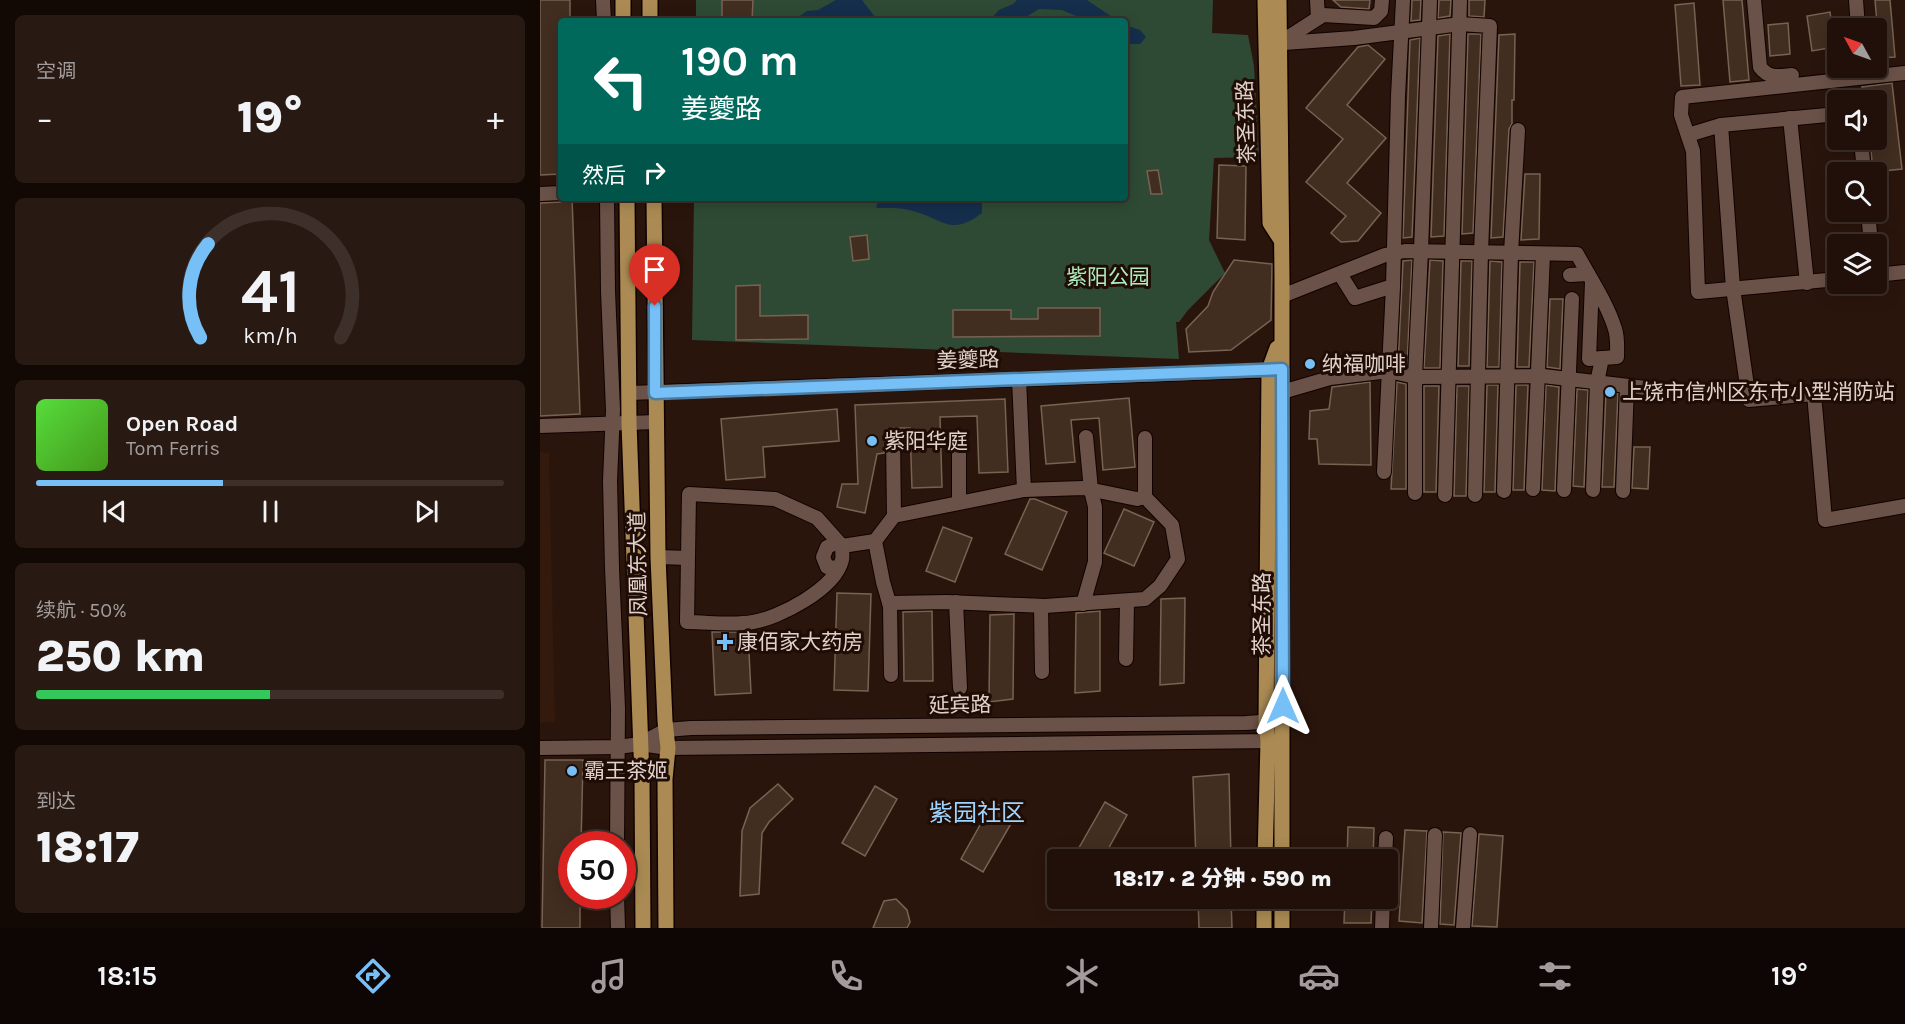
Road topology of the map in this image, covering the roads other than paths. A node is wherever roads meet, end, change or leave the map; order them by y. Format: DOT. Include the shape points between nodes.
graph roads {
  1 [pos="603,0"];
  2 [pos="623,0"];
  3 [pos="650,0"];
  4 [pos="1264,0"];
  5 [pos="1279,0"];
  6 [pos="1317,0"];
  7 [pos="1382,0"];
  8 [pos="1403,0"];
  9 [pos="1430,0"];
  10 [pos="1460,0"];
  11 [pos="1754,0"];
  12 [pos="1856,0"];
  13 [pos="604,18"];
  14 [pos="623,18"];
  15 [pos="650,18"];
  16 [pos="1318,18"];
  17 [pos="1857,18"];
  18 [pos="1460,24"];
  19 [pos="1429,28"];
  20 [pos="1401,33"];
  21 [pos="1272,44"];
  22 [pos="1905,66"];
  23 [pos="1887,67"];
  24 [pos="1827,71"];
  25 [pos="1905,73"];
  26 [pos="1827,115"];
  27 [pos="1790,118"];
  28 [pos="1720,125"];
  29 [pos="1518,130"];
  30 [pos="1688,135"];
  31 [pos="558,193"];
  32 [pos="540,194"];
  33 [pos="607,201"];
  34 [pos="627,201"];
  35 [pos="654,201"];
  36 [pos="1421,251"];
  37 [pos="1451,252"];
  38 [pos="1481,252"];
  39 [pos="1394,253"];
  40 [pos="1512,253"];
  41 [pos="1544,254"];
  42 [pos="1905,272"];
  43 [pos="1887,273"];
  44 [pos="1340,274"];
  45 [pos="1570,275"];
  46 [pos="1590,278"];
  47 [pos="1827,280"];
  48 [pos="1807,283"];
  49 [pos="1393,286"];
  50 [pos="1734,288"];
  51 [pos="1282,297"];
  52 [pos="1572,299"];
  53 [pos="1602,358"];
  54 [pos="1275,370"];
  55 [pos="1389,371"];
  56 [pos="1538,376"];
  57 [pos="1415,377"];
  58 [pos="1507,377"];
  59 [pos="1448,378"];
  60 [pos="1478,378"];
  61 [pos="1018,379"];
  62 [pos="1568,380"];
  63 [pos="1597,383"];
  64 [pos="1627,386"];
  65 [pos="1647,388"];
  66 [pos="1282,392"];
  67 [pos="629,393"];
  68 [pos="655,393"];
  69 [pos="657,422"];
  70 [pos="629,423"];
  71 [pos="612,424"];
  72 [pos="540,426"];
  73 [pos="893,437"];
  74 [pos="1086,437"];
  75 [pos="1145,438"];
  76 [pos="959,440"];
  77 [pos="1384,472"];
  78 [pos="1533,489"];
  79 [pos="1024,490"];
  80 [pos="1092,490"];
  81 [pos="1564,490"];
  82 [pos="1593,490"];
  83 [pos="1623,490"];
  84 [pos="1504,491"];
  85 [pos="1414,493"];
  86 [pos="1445,495"];
  87 [pos="1475,495"];
  88 [pos="1145,498"];
  89 [pos="959,502"];
  90 [pos="1905,506"];
  91 [pos="894,516"];
  92 [pos="875,541"];
  93 [pos="840,544"];
  94 [pos="658,557"];
  95 [pos="688,558"];
  96 [pos="956,602"];
  97 [pos="1127,602"];
  98 [pos="889,603"];
  99 [pos="1083,604"];
  100 [pos="1041,606"];
  101 [pos="1126,659"];
  102 [pos="1042,672"];
  103 [pos="891,675"];
  104 [pos="960,688"];
  105 [pos="1283,720"];
  106 [pos="1266,723"];
  107 [pos="666,730"];
  108 [pos="1275,741"];
  109 [pos="640,744"];
  110 [pos="618,747"];
  111 [pos="540,748"];
  112 [pos="668,748"];
  113 [pos="617,831"];
  114 [pos="1470,834"];
  115 [pos="1436,835"];
  116 [pos="1386,838"];
  117 [pos="1266,849"];
  118 [pos="1281,849"];
  119 [pos="1386,849"];
  120 [pos="617,909"];
  121 [pos="1264,909"];
  122 [pos="1282,909"];
  123 [pos="1383,909"];
  124 [pos="618,928"];
  125 [pos="643,928"];
  126 [pos="666,928"];
  127 [pos="1264,928"];
  128 [pos="1282,928"];
  129 [pos="1382,928"];
  130 [pos="1431,928"];
  131 [pos="1463,928"];
  1 -- 13 [label="street"];
  2 -- 14 [label="main road"];
  3 -- 15 [label="main road"];
  4 -- 21 [label="main road, 茶圣东路"];
  5 -- 21 [label="main road, 茶圣东路"];
  6 -- 16 [label="street"];
  7 -- 16 [label="street" via="1381,11 1374,18"];
  8 -- 20 [label="street"];
  9 -- 19 [label="street"];
  10 -- 18 [label="street"];
  11 -- 24 [label="street" via="1760,67 1765,74"];
  12 -- 17 [label="street"];
  16 -- 21 [label="street"];
  18 -- 19 [label="street"];
  18 -- 37 [label="street"];
  18 -- 38 [label="street" via="1490,26"];
  19 -- 20 [label="street"];
  19 -- 36 [label="street"];
  20 -- 21 [label="street"];
  20 -- 39 [label="street"];
  21 -- 51 [label="main road, 茶圣东路"];
  22 -- 23 [label="street"];
  25 -- 30 [label="street" via="1682,97 1681,115"];
  26 -- 27 [label="street"];
  27 -- 28 [label="street"];
  27 -- 48 [label="street"];
  28 -- 30 [label="street"];
  28 -- 50 [label="street"];
  29 -- 40 [label="street"];
  30 -- 50 [label="street" via="1693,151 1698,292"];
  31 -- 32 [label="street"];
  33 -- 71 [label="street"];
  34 -- 67 [label="main road, 凤凰东大道"];
  35 -- 68 [label="main road, 凤凰东大道"];
  36 -- 37 [label="street"];
  36 -- 39 [label="street"];
  36 -- 57 [label="street"];
  37 -- 38 [label="street"];
  37 -- 59 [label="street"];
  38 -- 40 [label="street"];
  38 -- 60 [label="street"];
  39 -- 44 [label="street"];
  39 -- 49 [label="street"];
  40 -- 41 [label="street"];
  40 -- 58 [label="street"];
  41 -- 46 [label="street" via="1577,254"];
  41 -- 56 [label="street"];
  42 -- 43 [label="street"];
  44 -- 49 [label="street" via="1355,298"];
  44 -- 51 [label="street"];
  45 -- 46 [label="street"];
  46 -- 53 [label="street" via="1589,359"];
  46 -- 53 [label="street" via="1616,332 1617,357"];
  47 -- 48 [label="street"];
  48 -- 50 [label="street"];
  49 -- 55 [label="street"];
  50 -- 90 [label="street" via="1749,400 1814,394 1825,520"];
  51 -- 54 [label="main road, 茶圣东路" via="1282,335"];
  52 -- 62 [label="street"];
  53 -- 63 [label="street"];
  54 -- 61 [label="street, 姜夔路"];
  54 -- 66 [label="main road, 茶圣东路"];
  54 -- 106 [label="main road, 茶圣东路"];
  55 -- 57 [label="street"];
  55 -- 66 [label="street" via="1329,378"];
  55 -- 77 [label="street"];
  56 -- 58 [label="street"];
  56 -- 62 [label="street"];
  56 -- 78 [label="street"];
  57 -- 59 [label="street"];
  57 -- 85 [label="street"];
  58 -- 60 [label="street"];
  58 -- 84 [label="street"];
  59 -- 60 [label="street"];
  59 -- 86 [label="street"];
  60 -- 87 [label="street"];
  61 -- 68 [label="street, 姜夔路"];
  61 -- 79 [label="street"];
  62 -- 63 [label="street"];
  62 -- 81 [label="street"];
  63 -- 64 [label="street"];
  63 -- 82 [label="street"];
  64 -- 65 [label="street"];
  64 -- 83 [label="street"];
  66 -- 105 [label="main road, 茶圣东路"];
  67 -- 68 [label="street, 姜夔路"];
  67 -- 70 [label="main road, 凤凰东大道"];
  68 -- 69 [label="main road, 凤凰东大道"];
  69 -- 70 [label="street"];
  69 -- 94 [label="main road, 凤凰东大道"];
  70 -- 71 [label="street"];
  70 -- 109 [label="main road, 凤凰东大道"];
  71 -- 72 [label="street"];
  71 -- 110 [label="street" via="610,481"];
  73 -- 91 [label="street"];
  74 -- 80 [label="street"];
  75 -- 88 [label="street"];
  76 -- 89 [label="street"];
  79 -- 80 [label="street"];
  79 -- 89 [label="street"];
  80 -- 88 [label="street"];
  80 -- 99 [label="street" via="1095,562"];
  88 -- 97 [label="street" via="1172,525 1178,559 1160,586 1144,600"];
  89 -- 91 [label="street"];
  91 -- 92 [label="street"];
  92 -- 93 [label="street"];
  92 -- 98 [label="street"];
  93 -- 95 [label="street" via="817,519 775,499 689,494"];
  93 -- 95 [label="street" via="842,561 832,578 804,602 773,618 750,623 687,622"];
  94 -- 95 [label="street"];
  94 -- 107 [label="main road, 凤凰东大道"];
  96 -- 98 [label="street"];
  96 -- 100 [label="street"];
  96 -- 104 [label="street"];
  97 -- 99 [label="street"];
  97 -- 101 [label="street"];
  98 -- 103 [label="street"];
  99 -- 100 [label="street"];
  100 -- 102 [label="street"];
  105 -- 106 [label="street, 延宾路"];
  105 -- 108 [label="main road, 茶圣东路"];
  106 -- 107 [label="street, 延宾路"];
  106 -- 108 [label="main road, 茶圣东路"];
  107 -- 109 [label="street, 延宾路"];
  107 -- 112 [label="main road, 凤凰东大道"];
  108 -- 112 [label="street, 延宾路"];
  108 -- 117 [label="main road, 茶圣东路"];
  108 -- 118 [label="main road, 茶圣东路"];
  109 -- 110 [label="street, 延宾路"];
  109 -- 112 [label="street, 延宾路"];
  109 -- 125 [label="main road, 凤凰东大道"];
  110 -- 111 [label="street, 延宾路"];
  110 -- 113 [label="street"];
  112 -- 126 [label="main road, 凤凰东大道"];
  114 -- 131 [label="street"];
  115 -- 130 [label="street"];
  116 -- 119 [label="street"];
  120 -- 124 [label="street"];
  121 -- 127 [label="main road"];
  122 -- 128 [label="main road"];
  123 -- 129 [label="street"];
}
